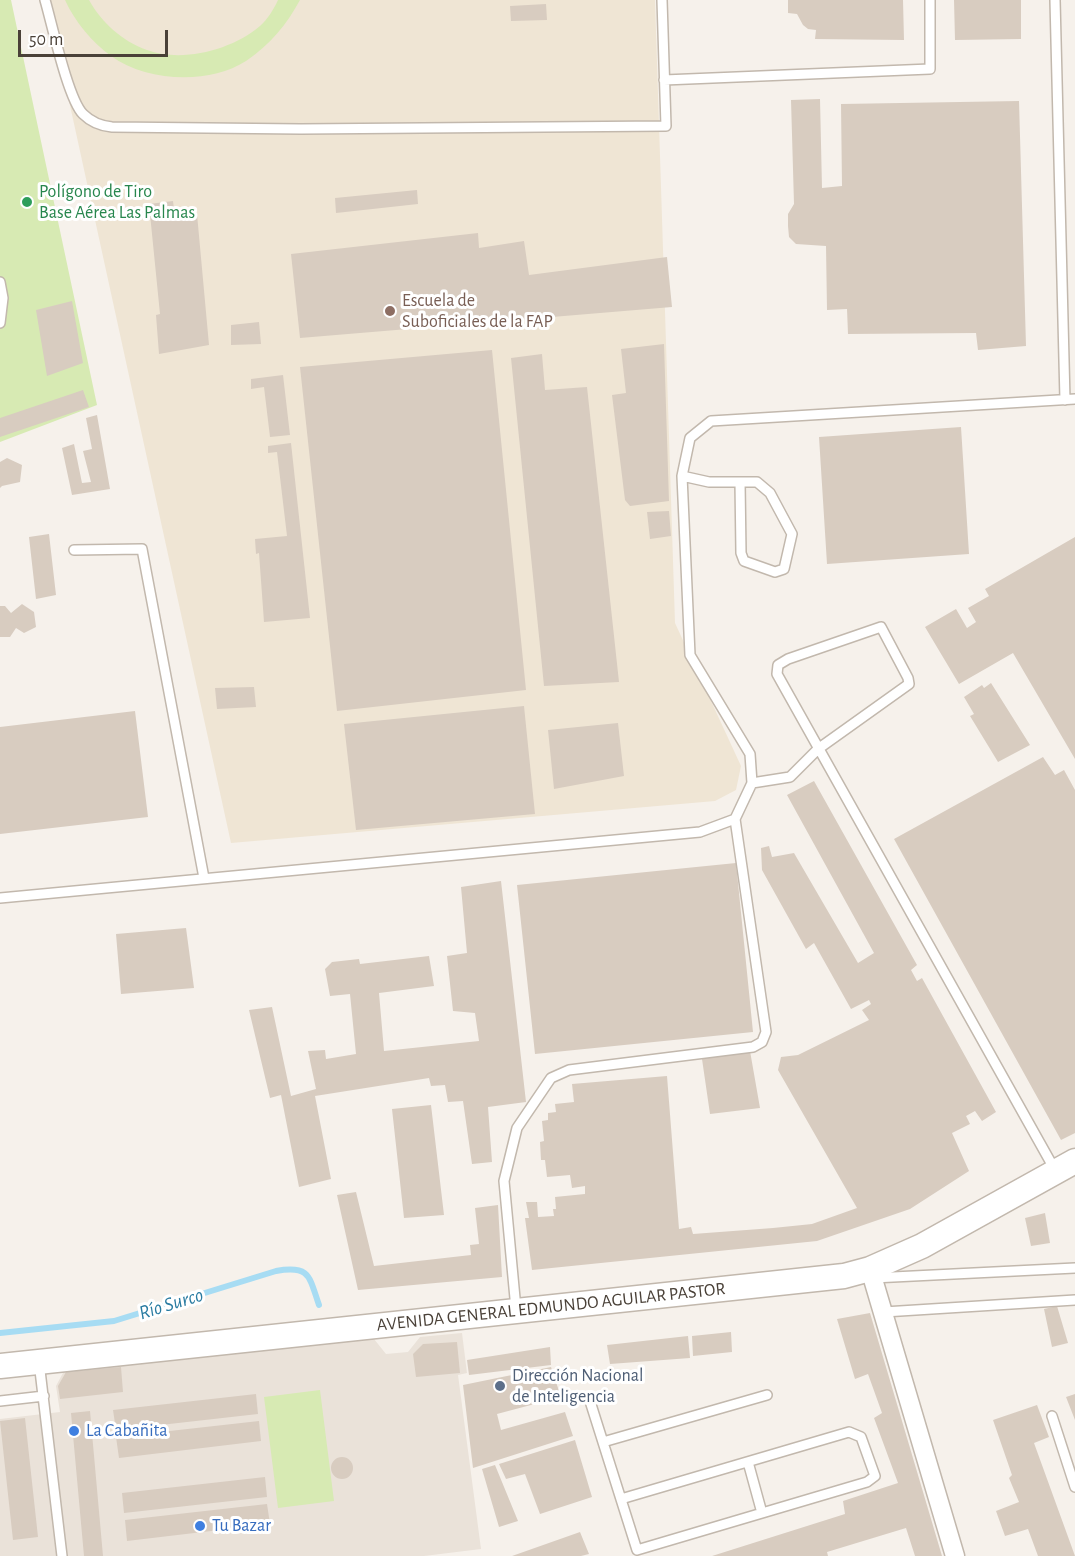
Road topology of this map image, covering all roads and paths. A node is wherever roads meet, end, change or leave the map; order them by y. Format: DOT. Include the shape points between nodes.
graph roads {
  1 [pos="45,0"];
  2 [pos="662,0"];
  3 [pos="930,0"];
  4 [pos="1054,0"];
  5 [pos="664,80"];
  6 [pos="0,282"];
  7 [pos="0,323"];
  8 [pos="1075,399"];
  9 [pos="1065,400"];
  10 [pos="682,476"];
  11 [pos="740,482"];
  12 [pos="74,550"];
  13 [pos="818,748"];
  14 [pos="752,783"];
  15 [pos="735,819"];
  16 [pos="204,879"];
  17 [pos="0,898"];
  18 [pos="1065,1166"];
  19 [pos="1075,1268"];
  20 [pos="872,1274"];
  21 [pos="1075,1300"];
  22 [pos="517,1311"];
  23 [pos="884,1312"];
  24 [pos="39,1362"];
  25 [pos="0,1366"];
  26 [pos="767,1395"];
  27 [pos="44,1396"];
  28 [pos="589,1398"];
  29 [pos="0,1401"];
  30 [pos="1052,1416"];
  31 [pos="603,1442"];
  32 [pos="748,1462"];
  33 [pos="1075,1487"];
  34 [pos="621,1499"];
  35 [pos="762,1513"];
  36 [pos="62,1556"];
  37 [pos="955,1556"];
  1 -- 5 [label="lane" via="76,106 89,120 104,126 666,126"];
  2 -- 5 [label="lane"];
  3 -- 5 [label="lane" via="930,69"];
  4 -- 9 [label="lane"];
  6 -- 7 [label="lane"];
  8 -- 9 [label="lane"];
  9 -- 10 [label="lane" via="711,421 690,438"];
  10 -- 11 [label="lane" via="709,482"];
  10 -- 14 [label="lane" via="690,655 750,754"];
  11 -- 11 [label="lane" via="757,482 770,493 786,520 792,534 784,569 775,572 744,561"];
  12 -- 16 [label="lane" via="142,549"];
  13 -- 13 [label="lane" via="909,684 881,627 778,665 777,674"];
  13 -- 14 [label="lane" via="790,777"];
  13 -- 18 [label="lane"];
  14 -- 15 [label="lane"];
  15 -- 16 [label="lane" via="700,832"];
  15 -- 22 [label="lane" via="766,1032 762,1042 753,1047 569,1070 551,1078 517,1128 504,1181"];
  16 -- 17 [label="lane"];
  18 -- 20 [label="street, AVENIDA GENERAL EDMUNDO AGUILAR PASTOR"];
  19 -- 20 [label="lane"];
  20 -- 22 [label="street, AVENIDA GENERAL EDMUNDO AGUILAR PASTOR"];
  20 -- 23 [label="street"];
  21 -- 23 [label="lane"];
  22 -- 24 [label="street, AVENIDA GENERAL EDMUNDO AGUILAR PASTOR"];
  23 -- 37 [label="street"];
  24 -- 25 [label="street, AVENIDA GENERAL EDMUNDO AGUILAR PASTOR"];
  24 -- 27 [label="lane"];
  26 -- 31 [label="lane"];
  27 -- 29 [label="lane"];
  27 -- 36 [label="lane"];
  28 -- 31 [label="lane"];
  30 -- 33 [label="lane"];
  31 -- 34 [label="lane"];
  32 -- 34 [label="lane"];
  32 -- 35 [label="lane"];
  32 -- 35 [label="lane" via="849,1432 861,1437 875,1476 867,1482"];
  34 -- 35 [label="lane" via="637,1550"];
}
